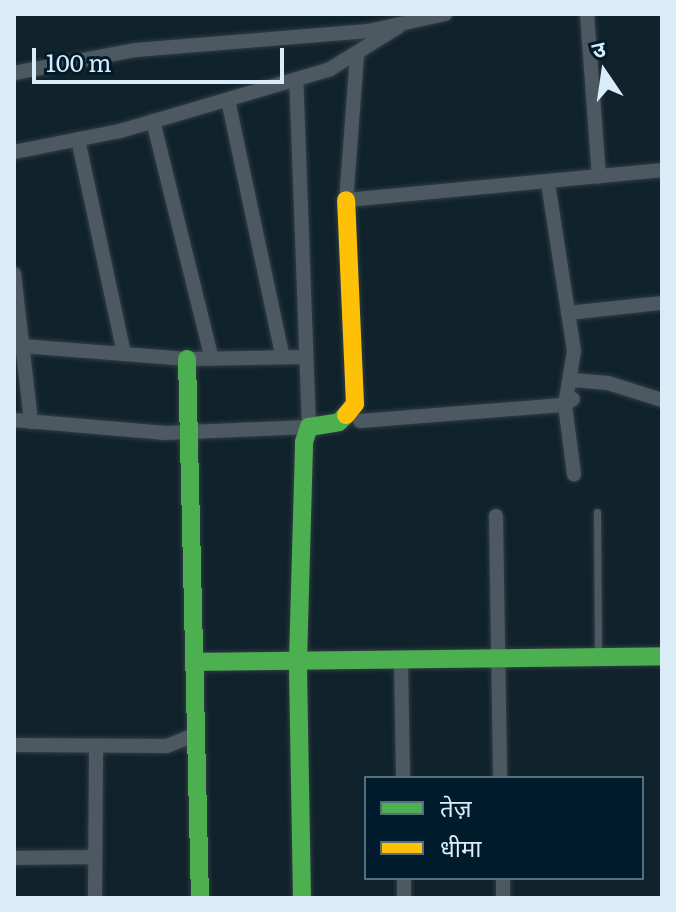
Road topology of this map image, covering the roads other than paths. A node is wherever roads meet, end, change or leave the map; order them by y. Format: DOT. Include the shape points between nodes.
graph roads {
  1 [pos="445,14"];
  2 [pos="587,14"];
  3 [pos="402,23"];
  4 [pos="357,55"];
  5 [pos="14,73"];
  6 [pos="296,80"];
  7 [pos="228,100"];
  8 [pos="153,121"];
  9 [pos="78,139"];
  10 [pos="14,152"];
  11 [pos="662,170"];
  12 [pos="599,177"];
  13 [pos="548,183"];
  14 [pos="346,200"];
  15 [pos="14,274"];
  16 [pos="662,303"];
  17 [pos="568,313"];
  18 [pos="22,346"];
  19 [pos="124,354"];
  20 [pos="282,355"];
  21 [pos="306,357"];
  22 [pos="187,359"];
  23 [pos="212,359"];
  24 [pos="573,380"];
  25 [pos="662,400"];
  26 [pos="569,402"];
  27 [pos="14,420"];
  28 [pos="360,421"];
  29 [pos="31,422"];
  30 [pos="309,427"];
  31 [pos="191,433"];
  32 [pos="574,474"];
  33 [pos="597,512"];
  34 [pos="496,516"];
  35 [pos="598,654"];
  36 [pos="662,656"];
  37 [pos="401,660"];
  38 [pos="497,660"];
  39 [pos="298,661"];
  40 [pos="197,662"];
  41 [pos="197,734"];
  42 [pos="14,745"];
  43 [pos="96,746"];
  44 [pos="403,776"];
  45 [pos="500,776"];
  46 [pos="95,857"];
  47 [pos="14,858"];
  48 [pos="95,898"];
  49 [pos="200,898"];
  50 [pos="302,898"];
  1 -- 3 [label="street"];
  2 -- 12 [label="street"];
  3 -- 4 [label="street"];
  3 -- 5 [label="street" via="368,31 136,50"];
  4 -- 6 [label="street"];
  4 -- 14 [label="street"];
  6 -- 7 [label="street"];
  6 -- 21 [label="street"];
  7 -- 8 [label="street"];
  7 -- 20 [label="street"];
  8 -- 9 [label="street"];
  8 -- 23 [label="street"];
  9 -- 10 [label="street"];
  9 -- 19 [label="street"];
  11 -- 12 [label="street"];
  12 -- 13 [label="street"];
  13 -- 14 [label="street"];
  13 -- 17 [label="street"];
  14 -- 30 [label="street" via="355,404 339,422"];
  15 -- 18 [label="street"];
  16 -- 17 [label="street"];
  17 -- 24 [label="street"];
  18 -- 19 [label="street"];
  18 -- 29 [label="street"];
  19 -- 22 [label="street"];
  20 -- 21 [label="street"];
  20 -- 23 [label="street"];
  21 -- 30 [label="street"];
  22 -- 23 [label="street"];
  22 -- 31 [label="street"];
  24 -- 25 [label="street" via="608,383"];
  24 -- 26 [label="street"];
  26 -- 28 [label="street"];
  26 -- 32 [label="street"];
  27 -- 29 [label="street"];
  29 -- 31 [label="street"];
  30 -- 31 [label="street"];
  30 -- 39 [label="street" via="304,442"];
  31 -- 40 [label="street"];
  33 -- 35 [label="lane"];
  34 -- 38 [label="street"];
  35 -- 36 [label="street"];
  35 -- 38 [label="street"];
  37 -- 38 [label="street"];
  37 -- 39 [label="street"];
  37 -- 44 [label="street"];
  38 -- 45 [label="street"];
  39 -- 40 [label="street"];
  39 -- 50 [label="street"];
  40 -- 41 [label="street"];
  41 -- 43 [label="street" via="167,746"];
  41 -- 49 [label="street"];
  42 -- 43 [label="street"];
  43 -- 46 [label="street"];
  46 -- 47 [label="street"];
  46 -- 48 [label="street"];
}
